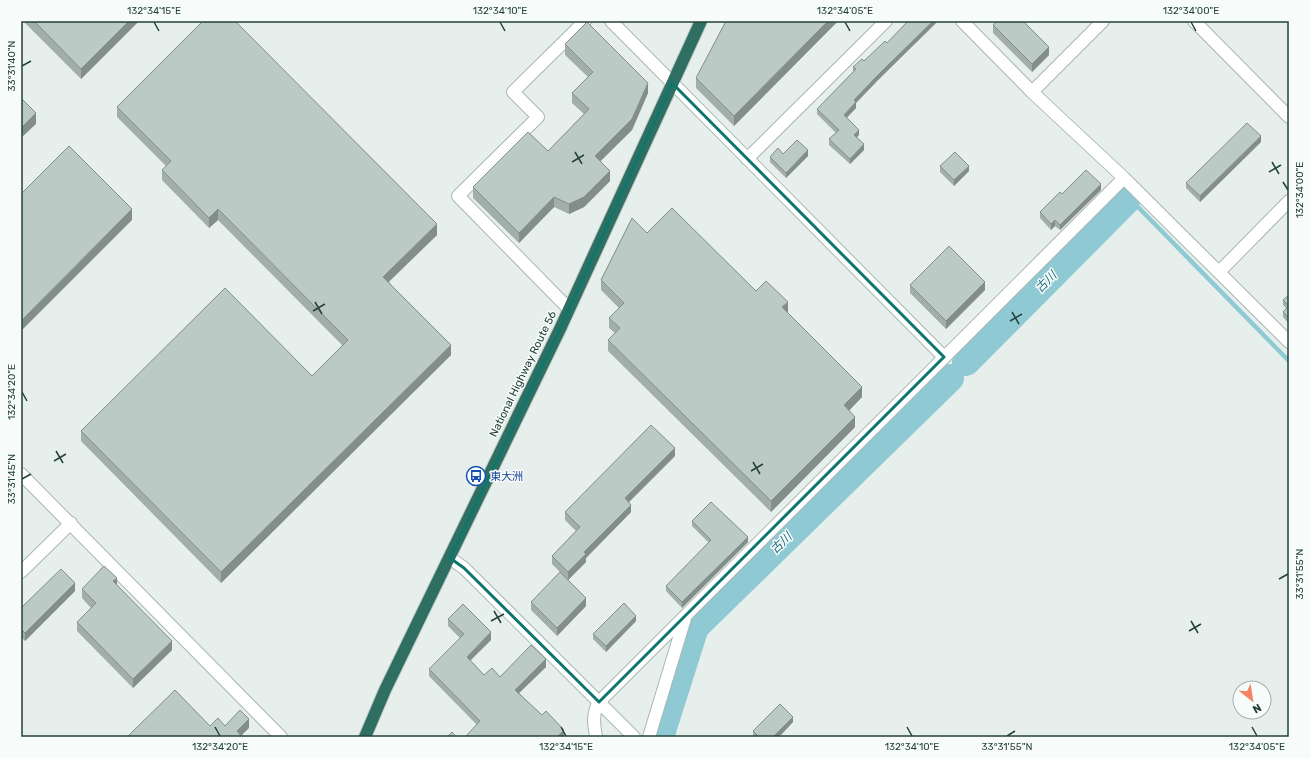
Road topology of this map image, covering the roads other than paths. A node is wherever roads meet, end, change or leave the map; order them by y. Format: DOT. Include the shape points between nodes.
graph roads {
  1 [pos="586,21"];
  2 [pos="611,21"];
  3 [pos="701,21"];
  4 [pos="886,21"];
  5 [pos="962,21"];
  6 [pos="1103,21"];
  7 [pos="1194,21"];
  8 [pos="672,83"];
  9 [pos="1032,92"];
  10 [pos="1289,117"];
  11 [pos="747,159"];
  12 [pos="1124,178"];
  13 [pos="1289,201"];
  14 [pos="1219,272"];
  15 [pos="569,309"];
  16 [pos="1289,342"];
  17 [pos="944,357"];
  18 [pos="21,474"];
  19 [pos="71,523"];
  20 [pos="450,558"];
  21 [pos="21,572"];
  22 [pos="687,614"];
  23 [pos="599,702"];
  24 [pos="281,737"];
  25 [pos="365,737"];
  26 [pos="596,737"];
  27 [pos="634,737"];
  28 [pos="650,737"];
  1 -- 15 [label="street" via="513,92 538,117 458,196"];
  2 -- 8 [label="street"];
  3 -- 8 [label="highway, National Highway Route 56"];
  4 -- 11 [label="street"];
  5 -- 9 [label="street"];
  6 -- 9 [label="street"];
  7 -- 10 [label="street"];
  8 -- 11 [label="street"];
  8 -- 15 [label="highway, National Highway Route 56"];
  9 -- 12 [label="street"];
  11 -- 17 [label="street"];
  12 -- 14 [label="street"];
  12 -- 17 [label="street"];
  13 -- 14 [label="street"];
  14 -- 16 [label="street"];
  15 -- 20 [label="highway, National Highway Route 56"];
  17 -- 22 [label="street"];
  18 -- 19 [label="street"];
  19 -- 21 [label="street"];
  19 -- 24 [label="street"];
  20 -- 23 [label="street" via="464,568"];
  20 -- 25 [label="highway, National Highway Route 56" via="385,690"];
  22 -- 23 [label="street"];
  22 -- 28 [label="street"];
  23 -- 26 [label="street" via="594,710 593,720"];
  23 -- 27 [label="street"];
}
